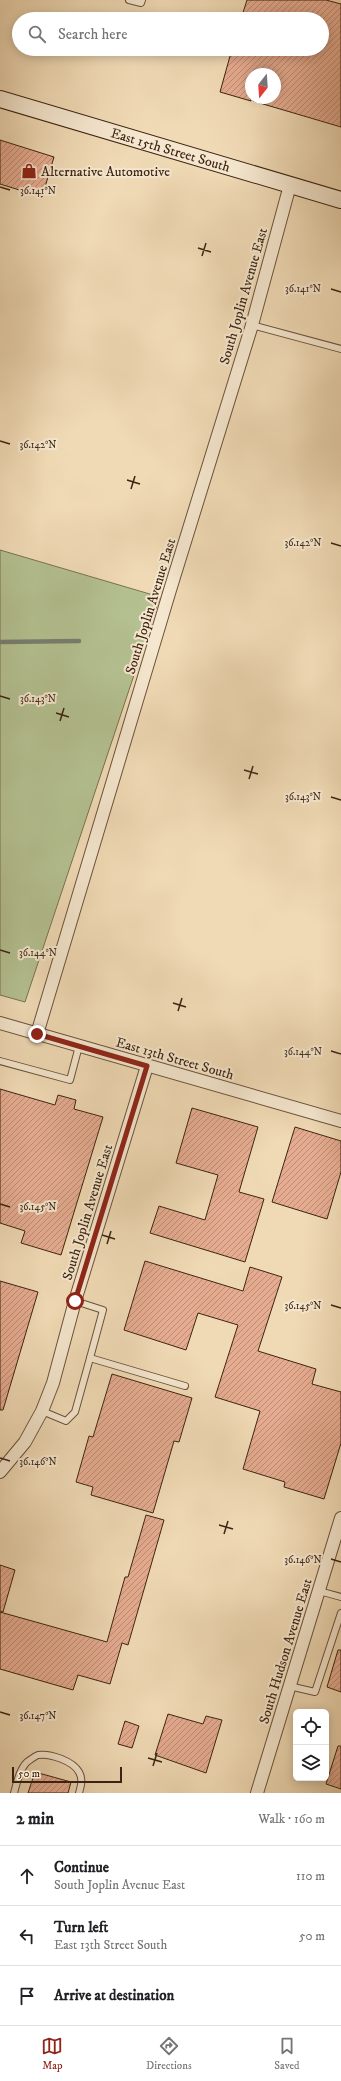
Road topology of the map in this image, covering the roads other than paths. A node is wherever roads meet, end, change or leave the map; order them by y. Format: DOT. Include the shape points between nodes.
graph roads {
  1 [pos="142,0"];
  2 [pos="132,1"];
  3 [pos="0,99"];
  4 [pos="290,185"];
  5 [pos="341,200"];
  6 [pos="252,325"];
  7 [pos="341,349"];
  8 [pos="0,1022"];
  9 [pos="37,1034"];
  10 [pos="79,1046"];
  11 [pos="0,1061"];
  12 [pos="147,1066"];
  13 [pos="341,1122"];
  14 [pos="75,1301"];
  15 [pos="90,1358"];
  16 [pos="185,1386"];
  17 [pos="42,1410"];
  18 [pos="0,1472"];
  19 [pos="341,1518"];
  20 [pos="319,1591"];
  21 [pos="341,1597"];
  22 [pos="341,1613"];
  23 [pos="289,1686"];
  24 [pos="14,1793"];
  25 [pos="79,1793"];
  26 [pos="257,1793"];
  1 -- 2 [label="lane" via="141,3"];
  3 -- 4 [label="main road, East 15th Street South"];
  4 -- 5 [label="main road, East 15th Street South"];
  4 -- 6 [label="street, South Joplin Avenue East"];
  6 -- 7 [label="lane"];
  6 -- 9 [label="street, South Joplin Avenue East"];
  8 -- 9 [label="street, East 13th Street South"];
  9 -- 10 [label="street, East 13th Street South"];
  10 -- 11 [label="lane" via="70,1080"];
  10 -- 12 [label="street, East 13th Street South"];
  12 -- 13 [label="street, East 13th Street South"];
  12 -- 14 [label="street, South Joplin Avenue East"];
  14 -- 15 [label="lane" via="103,1310"];
  14 -- 17 [label="street, South Joplin Avenue East" via="53,1383"];
  15 -- 16 [label="lane"];
  15 -- 17 [label="lane" via="76,1412 66,1421"];
  17 -- 18 [label="street, South Joplin Avenue East" via="25,1442"];
  19 -- 20 [label="street, South Hudson Avenue East"];
  20 -- 21 [label="lane"];
  20 -- 23 [label="street, South Hudson Avenue East"];
  22 -- 23 [label="lane" via="315,1692"];
  23 -- 26 [label="street, South Hudson Avenue East"];
  24 -- 25 [label="lane" via="22,1769 37,1755 51,1756 69,1763 79,1772 82,1780"];
}
